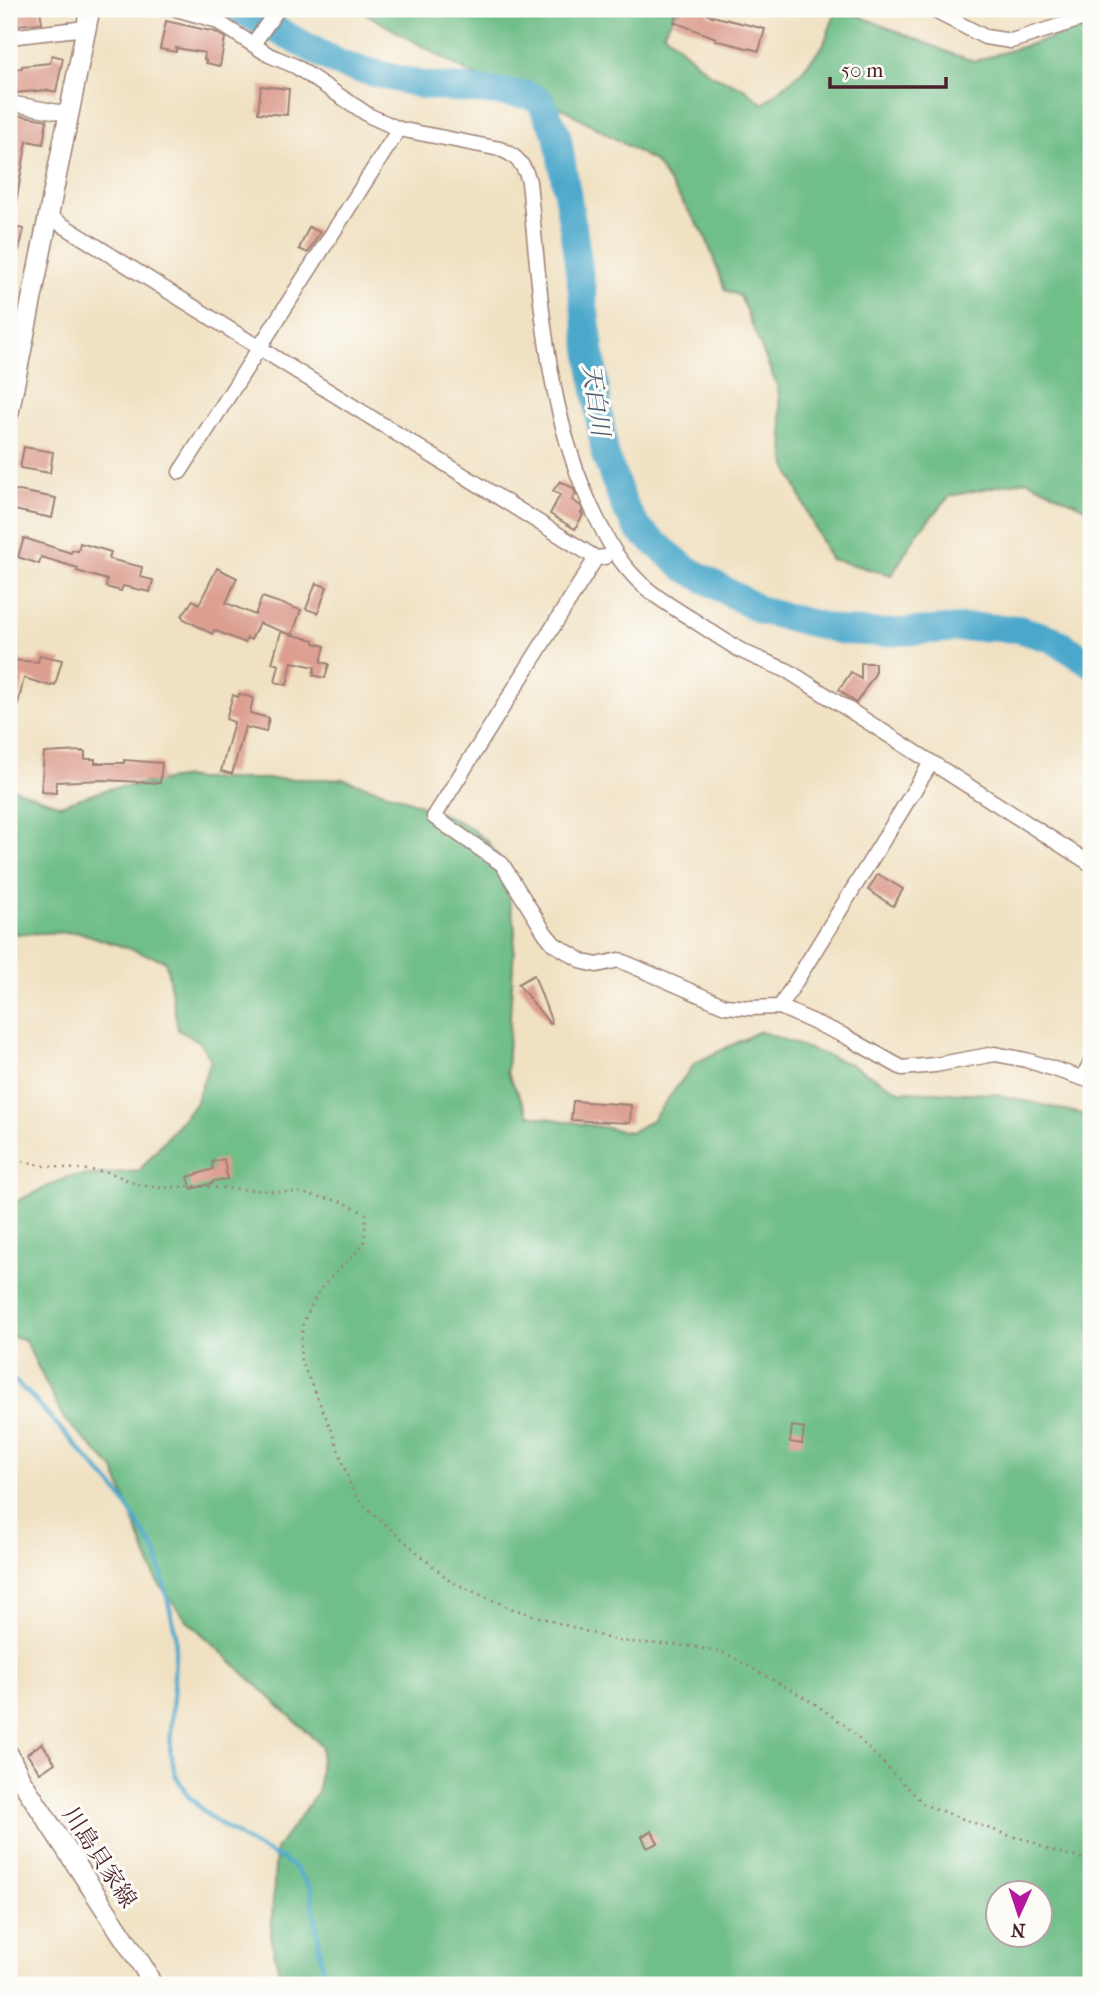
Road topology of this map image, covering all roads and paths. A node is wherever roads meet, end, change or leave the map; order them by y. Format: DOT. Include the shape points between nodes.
graph roads {
  1 [pos="176,9"];
  2 [pos="931,9"];
  3 [pos="271,11"];
  4 [pos="1091,16"];
  5 [pos="88,18"];
  6 [pos="9,37"];
  7 [pos="253,44"];
  8 [pos="9,105"];
  9 [pos="69,114"];
  10 [pos="399,129"];
  11 [pos="48,216"];
  12 [pos="17,332"];
  13 [pos="259,348"];
  14 [pos="9,412"];
  15 [pos="180,472"];
  16 [pos="617,556"];
  17 [pos="596,558"];
  18 [pos="931,763"];
  19 [pos="1091,864"];
  20 [pos="780,1007"];
  21 [pos="1091,1062"];
  22 [pos="1087,1079"];
  23 [pos="9,1158"];
  24 [pos="9,1755"];
  25 [pos="1091,1861"];
  26 [pos="152,1985"];
  1 -- 7 [label="street" via="215,20"];
  2 -- 4 [label="street" via="985,37 1012,41"];
  3 -- 7 [label="street"];
  5 -- 6 [label="street"];
  5 -- 9 [label="main road"];
  7 -- 10 [label="street"];
  8 -- 9 [label="street"];
  9 -- 11 [label="main road"];
  10 -- 13 [label="street"];
  10 -- 16 [label="street" via="500,149 515,157 527,172 558,409 576,472"];
  11 -- 12 [label="main road"];
  11 -- 13 [label="street"];
  12 -- 14 [label="main road"];
  13 -- 15 [label="street"];
  13 -- 17 [label="street"];
  16 -- 17 [label="street"];
  16 -- 18 [label="street" via="651,593 743,651 788,671"];
  17 -- 20 [label="street" via="433,817 502,864 554,944 584,962 597,965 619,960 725,1006"];
  18 -- 19 [label="street"];
  18 -- 20 [label="street"];
  20 -- 22 [label="street" via="902,1068 995,1054"];
  21 -- 22 [label="street"];
  23 -- 25 [label="path" via="109,1172 158,1188 301,1194 343,1202 366,1214 364,1244 319,1290 303,1323 300,1358 360,1503 450,1581 510,1608 617,1641 725,1653 847,1727 925,1805"];
  24 -- 26 [label="main road, 川島貝家線"];
}
